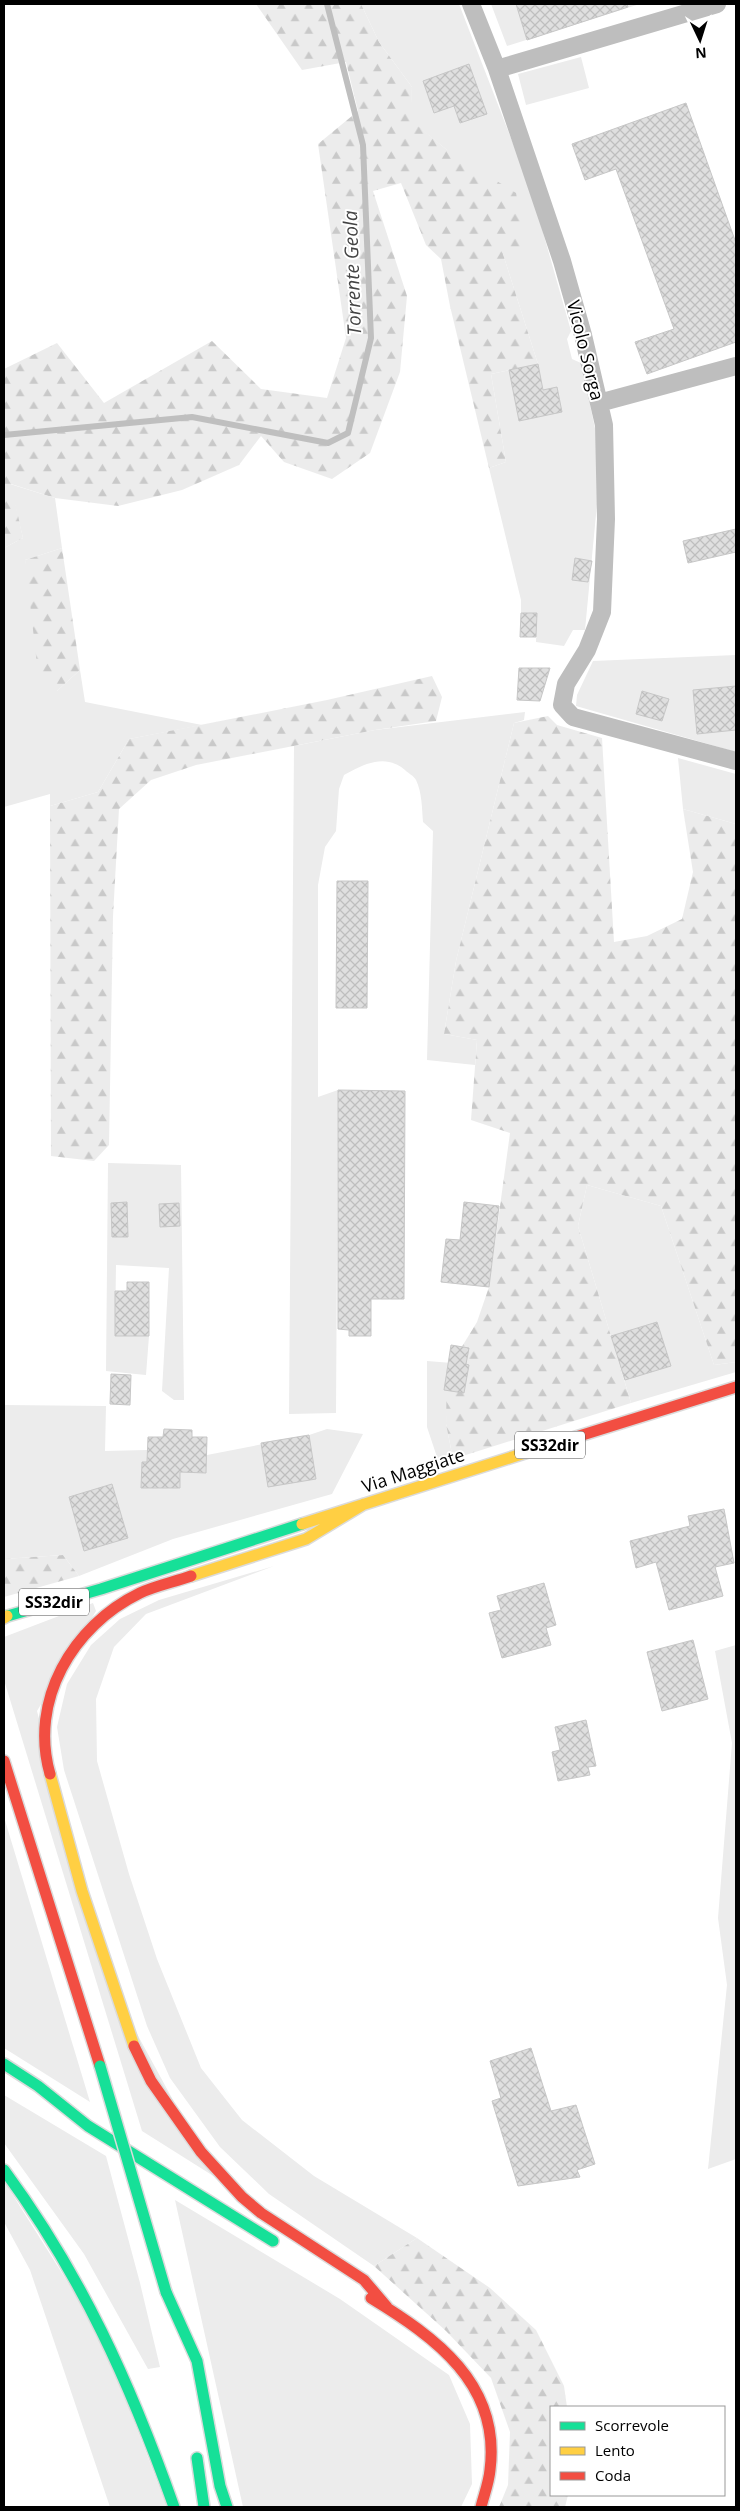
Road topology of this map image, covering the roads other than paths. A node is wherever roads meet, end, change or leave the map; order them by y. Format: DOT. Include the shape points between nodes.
graph roads {
  1 [pos="471,4"];
  2 [pos="717,4"];
  3 [pos="497,69"];
  4 [pos="736,366"];
  5 [pos="599,403"];
  6 [pos="736,761"];
  7 [pos="736,1387"];
  8 [pos="364,1504"];
  9 [pos="5,1617"];
  10 [pos="4,1760"];
  11 [pos="4,2064"];
  12 [pos="46,2107"];
  13 [pos="88,2126"];
  14 [pos="4,2170"];
  15 [pos="285,2247"];
  16 [pos="353,2287"];
  17 [pos="166,2292"];
  18 [pos="387,2307"];
  19 [pos="178,2351"];
  20 [pos="195,2446"];
  21 [pos="174,2507"];
  22 [pos="204,2507"];
  23 [pos="227,2507"];
  24 [pos="481,2507"];
  1 -- 3 [label="street, Vicolo Sorga"];
  2 -- 3 [label="street"];
  3 -- 5 [label="street, Vicolo Sorga" via="562,261"];
  4 -- 5 [label="street"];
  5 -- 6 [label="street, Vicolo Sorga" via="604,425 606,519 602,612 587,650 566,684 562,705 573,717"];
  7 -- 8 [label="main road, Via Maggiate / SS32dir"];
  8 -- 9 [label="main road, Via Maggiate / SS32dir"];
  8 -- 18 [label="main road" via="306,1539 140,1593 126,1601 85,1634 61,1670 46,1707 43,1735 45,1758 82,1890 132,2044 151,2081 200,2152 242,2197 261,2213 364,2280"];
  10 -- 17 [label="main road, bridge" via="100,2066"];
  11 -- 13 [label="main road"];
  12 -- 13 [label="main road"];
  13 -- 15 [label="main road" via="216,2208"];
  14 -- 21 [label="main road" via="58,2249 95,2312 148,2430"];
  16 -- 18 [label="main road"];
  17 -- 19 [label="main road"];
  17 -- 23 [label="main road" via="197,2361 220,2486"];
  18 -- 24 [label="main road" via="430,2335 455,2358 474,2383 485,2410 492,2462"];
  20 -- 22 [label="main road"];
}
